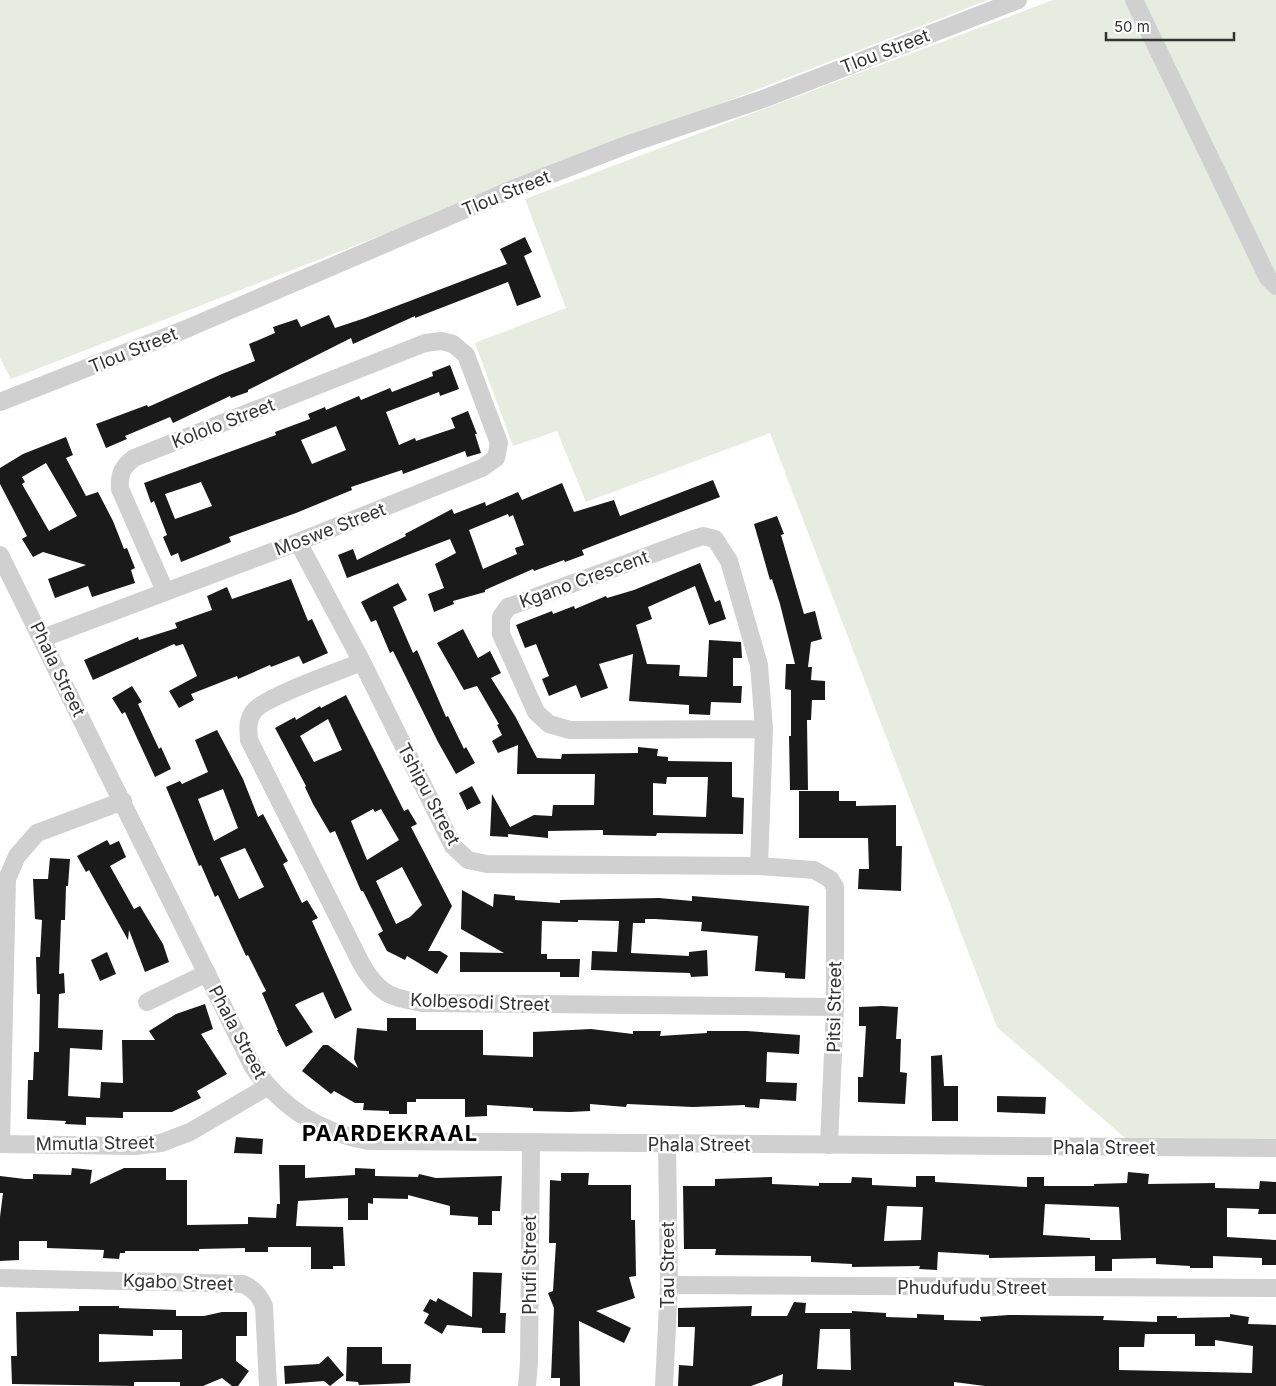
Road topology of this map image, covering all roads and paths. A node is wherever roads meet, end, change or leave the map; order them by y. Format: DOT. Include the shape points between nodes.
graph roads {
  1 [pos="1018,0"];
  2 [pos="1134,0"];
  3 [pos="1276,286"];
  4 [pos="453,344"];
  5 [pos="0,402"];
  6 [pos="298,542"];
  7 [pos="0,555"];
  8 [pos="165,591"];
  9 [pos="43,638"];
  10 [pos="362,662"];
  11 [pos="764,729"];
  12 [pos="123,801"];
  13 [pos="759,866"];
  14 [pos="822,873"];
  15 [pos="207,973"];
  16 [pos="147,1002"];
  17 [pos="834,1007"];
  18 [pos="267,1088"];
  19 [pos="0,1144"];
  20 [pos="531,1144"];
  21 [pos="667,1144"];
  22 [pos="829,1145"];
  23 [pos="1276,1148"];
  24 [pos="0,1278"];
  25 [pos="669,1285"];
  26 [pos="1276,1288"];
  27 [pos="268,1386"];
  28 [pos="527,1386"];
  29 [pos="664,1386"];
  1 -- 5 [label="street, Tlou Street" via="763,99 629,144 513,189 186,329"];
  2 -- 3 [label="street" via="1268,278"];
  4 -- 6 [label="street, Moswe Street" via="466,355 493,425 499,443 496,458 482,468"];
  4 -- 8 [label="street, Kololo Street" via="442,341 425,343 134,458 124,466 119,476 120,489"];
  6 -- 8 [label="street, Moswe Street"];
  6 -- 10 [label="street, Tshipu Street"];
  7 -- 9 [label="street, Phala Street"];
  8 -- 9 [label="street, Moswe Street"];
  9 -- 12 [label="street, Phala Street"];
  10 -- 13 [label="street, Tshipu Street" via="454,846 468,860 487,864"];
  10 -- 17 [label="street, Kolbesodi Street" via="270,700 255,709 248,724 250,740 362,965 388,995 423,1003"];
  11 -- 11 [label="street, Kgano Crescent" via="759,665 729,561 720,545 710,536 688,541 508,607 501,617 501,634 505,643 536,712 549,724 570,730"];
  11 -- 13 [label="street, Kgano Crescent"];
  12 -- 15 [label="street, Phala Street"];
  12 -- 19 [label="street" via="37,833 17,856 7,879"];
  13 -- 14 [label="street, Tshipu Street"];
  14 -- 17 [label="street, Pitsi Street" via="835,887"];
  15 -- 16 [label="street, Phala Street"];
  15 -- 18 [label="street, Phala Street" via="244,1050"];
  17 -- 22 [label="street, Pitsi Street"];
  18 -- 19 [label="street, Mmutla Street" via="190,1132 162,1143 135,1146"];
  18 -- 20 [label="street, Phala Street" via="303,1117 345,1137 368,1141"];
  20 -- 21 [label="street, Phala Street"];
  20 -- 28 [label="street, Phufi Street"];
  21 -- 22 [label="street, Phala Street"];
  21 -- 25 [label="street, Tau Street"];
  22 -- 23 [label="street, Phala Street"];
  24 -- 27 [label="street, Kgabo Street" via="243,1284 260,1296 264,1306"];
  25 -- 26 [label="street, Phudufudu Street"];
  25 -- 29 [label="street, Tau Street"];
}
